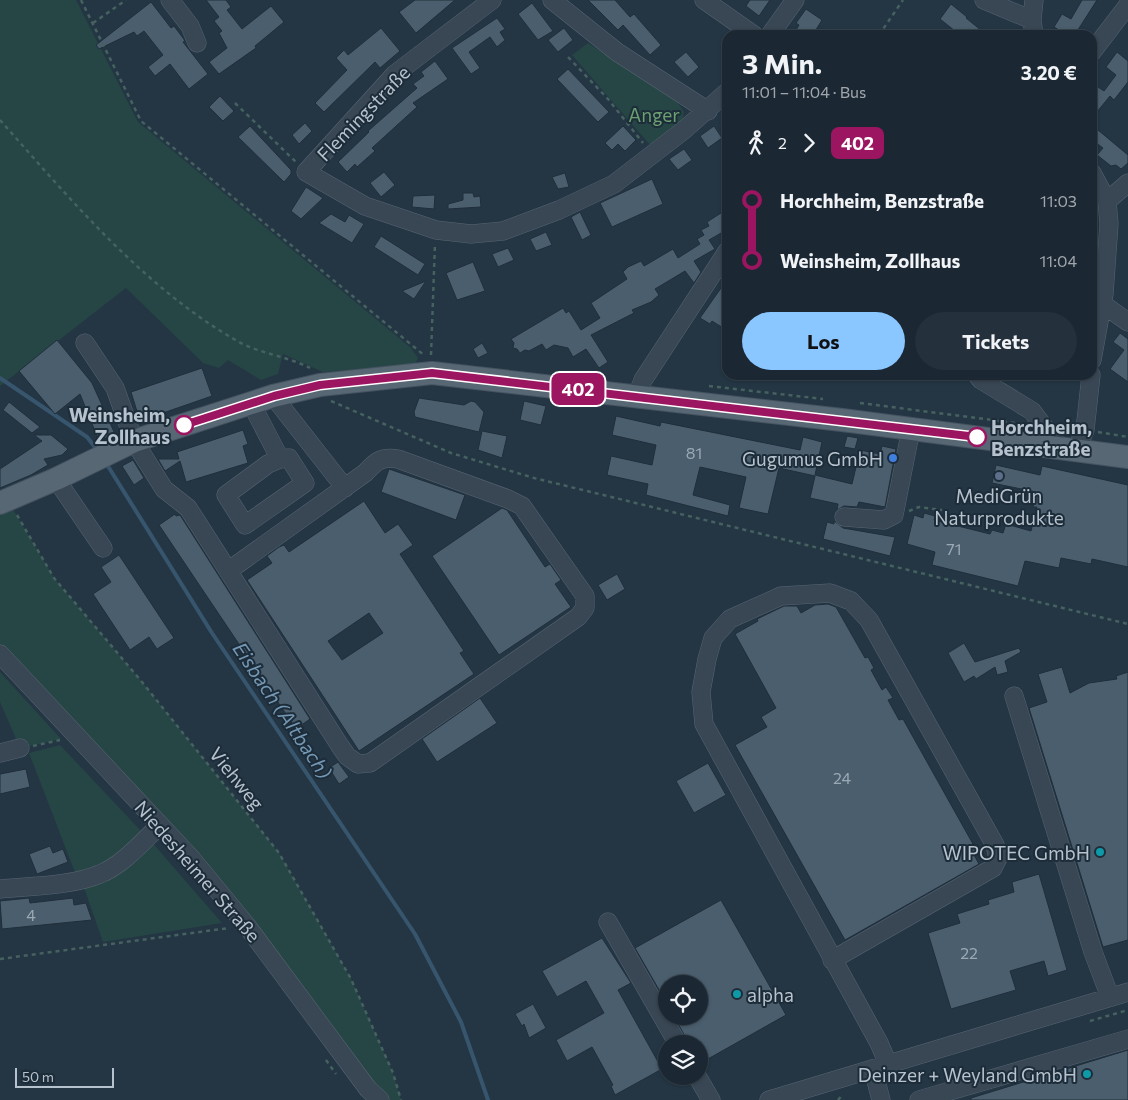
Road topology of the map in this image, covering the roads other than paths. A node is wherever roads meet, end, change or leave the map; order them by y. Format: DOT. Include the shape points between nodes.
graph roads {
  1 [pos="170,0"];
  2 [pos="492,0"];
  3 [pos="552,0"];
  4 [pos="704,0"];
  5 [pos="794,0"];
  6 [pos="984,0"];
  7 [pos="1034,0"];
  8 [pos="1128,5"];
  9 [pos="1033,27"];
  10 [pos="747,30"];
  11 [pos="773,30"];
  12 [pos="197,43"];
  13 [pos="1097,45"];
  14 [pos="722,97"];
  15 [pos="708,111"];
  16 [pos="1097,182"];
  17 [pos="1126,187"];
  18 [pos="1107,201"];
  19 [pos="722,259"];
  20 [pos="1099,294"];
  21 [pos="1097,313"];
  22 [pos="1128,322"];
  23 [pos="84,343"];
  24 [pos="981,380"];
  25 [pos="1090,380"];
  26 [pos="274,396"];
  27 [pos="637,396"];
  28 [pos="251,404"];
  29 [pos="911,429"];
  30 [pos="134,441"];
  31 [pos="1068,449"];
  32 [pos="1128,456"];
  33 [pos="280,460"];
  34 [pos="56,479"];
  35 [pos="345,488"];
  36 [pos="4,502"];
  37 [pos="844,518"];
  38 [pos="103,548"];
  39 [pos="228,571"];
  40 [pos="0,654"];
  41 [pos="1014,696"];
  42 [pos="20,748"];
  43 [pos="0,753"];
  44 [pos="160,825"];
  45 [pos="0,889"];
  46 [pos="608,922"];
  47 [pos="832,960"];
  48 [pos="1128,992"];
  49 [pos="1110,997"];
  50 [pos="673,1035"];
  51 [pos="1128,1039"];
  52 [pos="880,1067"];
  53 [pos="702,1085"];
  54 [pos="380,1100"];
  55 [pos="711,1100"];
  56 [pos="769,1100"];
  57 [pos="881,1100"];
  58 [pos="919,1100"];
  1 -- 12 [label="street" via="190,26"];
  2 -- 15 [label="street, Flemingstraße" via="395,74 306,172 365,206 436,230 471,234 503,231 614,184"];
  3 -- 15 [label="street" via="617,52"];
  4 -- 10 [label="street"];
  5 -- 11 [label="street"];
  6 -- 9 [label="street"];
  7 -- 9 [label="street"];
  8 -- 13 [label="street"];
  14 -- 15 [label="street"];
  16 -- 18 [label="street"];
  17 -- 18 [label="street"];
  18 -- 20 [label="street" via="1109,224"];
  19 -- 27 [label="street" via="642,380"];
  20 -- 21 [label="street"];
  20 -- 22 [label="street"];
  23 -- 30 [label="street" via="115,388"];
  24 -- 31 [label="street" via="1032,410"];
  25 -- 31 [label="street" via="1085,430"];
  26 -- 27 [label="main road" via="320,385 432,373"];
  26 -- 28 [label="main road"];
  26 -- 35 [label="street"];
  27 -- 29 [label="main road"];
  28 -- 30 [label="main road"];
  28 -- 33 [label="street"];
  29 -- 31 [label="main road"];
  29 -- 37 [label="street" via="894,515 884,520"];
  30 -- 34 [label="main road"];
  30 -- 39 [label="street" via="164,489 188,508"];
  31 -- 32 [label="main road"];
  34 -- 36 [label="main road"];
  34 -- 38 [label="street"];
  35 -- 39 [label="street"];
  35 -- 39 [label="street" via="376,461 387,457 508,498 522,506 585,596 585,608 578,617 370,763 358,764 340,746"];
  40 -- 44 [label="street, Niedesheimer Straße"];
  41 -- 49 [label="street" via="1093,952"];
  42 -- 43 [label="street"];
  44 -- 45 [label="street" via="118,862 99,874"];
  44 -- 54 [label="street, Niedesheimer Straße" via="247,926"];
  46 -- 50 [label="street"];
  47 -- 47 [label="street" via="704,724 702,692 714,638 730,619 781,596 830,593 851,601 869,620 995,846 998,858 993,868"];
  47 -- 52 [label="street" via="879,1043"];
  48 -- 49 [label="street"];
  49 -- 52 [label="street"];
  51 -- 58 [label="street"];
  52 -- 56 [label="street"];
  52 -- 57 [label="street"];
  53 -- 55 [label="street"];
}
